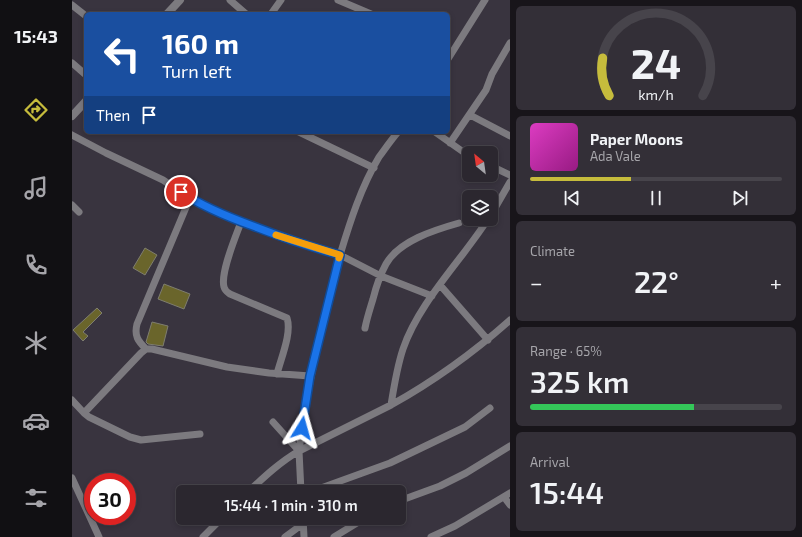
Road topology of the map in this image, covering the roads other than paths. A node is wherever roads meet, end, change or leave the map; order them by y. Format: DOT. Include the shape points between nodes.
graph roads {
  1 [pos="180,0"];
  2 [pos="230,0"];
  3 [pos="281,0"];
  4 [pos="338,0"];
  5 [pos="485,0"];
  6 [pos="72,5"];
  7 [pos="169,12"];
  8 [pos="244,12"];
  9 [pos="272,12"];
  10 [pos="360,12"];
  11 [pos="84,14"];
  12 [pos="510,43"];
  13 [pos="450,53"];
  14 [pos="72,63"];
  15 [pos="84,72"];
  16 [pos="84,103"];
  17 [pos="470,115"];
  18 [pos="72,116"];
  19 [pos="303,134"];
  20 [pos="397,134"];
  21 [pos="438,134"];
  22 [pos="72,136"];
  23 [pos="510,136"];
  24 [pos="450,143"];
  25 [pos="462,151"];
  26 [pos="374,168"];
  27 [pos="498,169"];
  28 [pos="510,175"];
  29 [pos="510,182"];
  30 [pos="190,198"];
  31 [pos="498,203"];
  32 [pos="72,205"];
  33 [pos="79,212"];
  34 [pos="241,222"];
  35 [pos="459,223"];
  36 [pos="484,226"];
  37 [pos="340,255"];
  38 [pos="381,276"];
  39 [pos="440,285"];
  40 [pos="432,296"];
  41 [pos="510,320"];
  42 [pos="365,328"];
  43 [pos="488,340"];
  44 [pos="146,349"];
  45 [pos="277,374"];
  46 [pos="310,376"];
  47 [pos="72,400"];
  48 [pos="391,405"];
  49 [pos="490,408"];
  50 [pos="84,413"];
  51 [pos="273,422"];
  52 [pos="200,434"];
  53 [pos="510,446"];
  54 [pos="299,451"];
  55 [pos="72,478"];
  56 [pos="256,485"];
  57 [pos="301,485"];
  58 [pos="329,485"];
  59 [pos="507,495"];
  60 [pos="406,498"];
  61 [pos="510,505"];
  62 [pos="215,525"];
  63 [pos="298,525"];
  64 [pos="303,525"];
  65 [pos="353,525"];
  66 [pos="99,537"];
  67 [pos="203,537"];
  68 [pos="285,537"];
  69 [pos="304,537"];
  70 [pos="334,537"];
  71 [pos="431,537"];
  1 -- 7 [label="street"];
  2 -- 8 [label="street"];
  3 -- 9 [label="street"];
  4 -- 10 [label="street"];
  5 -- 13 [label="street"];
  6 -- 11 [label="street"];
  12 -- 17 [label="street"];
  14 -- 15 [label="street"];
  16 -- 18 [label="street"];
  17 -- 23 [label="street"];
  17 -- 24 [label="street"];
  19 -- 26 [label="street"];
  20 -- 26 [label="street"];
  21 -- 24 [label="street"];
  22 -- 30 [label="street" via="163,180"];
  24 -- 25 [label="street"];
  26 -- 37 [label="street" via="361,195"];
  27 -- 28 [label="street"];
  29 -- 31 [label="street"];
  30 -- 34 [label="street"];
  30 -- 44 [label="street" via="137,324 137,340"];
  32 -- 33 [label="street"];
  34 -- 37 [label="street"];
  34 -- 45 [label="street" via="227,260 223,285 230,294 287,318 288,333"];
  35 -- 38 [label="street" via="417,238 400,249 386,263"];
  36 -- 39 [label="street"];
  37 -- 38 [label="street"];
  37 -- 46 [label="street"];
  38 -- 40 [label="street"];
  38 -- 42 [label="street"];
  39 -- 40 [label="street"];
  39 -- 43 [label="street"];
  40 -- 48 [label="street" via="403,348"];
  41 -- 43 [label="street"];
  43 -- 48 [label="street" via="420,389"];
  44 -- 45 [label="street" via="227,367"];
  44 -- 50 [label="street"];
  45 -- 46 [label="street"];
  46 -- 54 [label="street"];
  47 -- 50 [label="street"];
  48 -- 54 [label="street"];
  49 -- 58 [label="street" via="465,427 390,463"];
  50 -- 52 [label="street" via="141,440"];
  51 -- 54 [label="street"];
  53 -- 60 [label="street" via="466,473"];
  54 -- 56 [label="street" via="288,457"];
  54 -- 57 [label="street"];
  55 -- 66 [label="street"];
  59 -- 61 [label="street"];
  59 -- 71 [label="street"];
  62 -- 67 [label="street"];
  63 -- 68 [label="street"];
  64 -- 69 [label="street"];
  65 -- 70 [label="street"];
}
